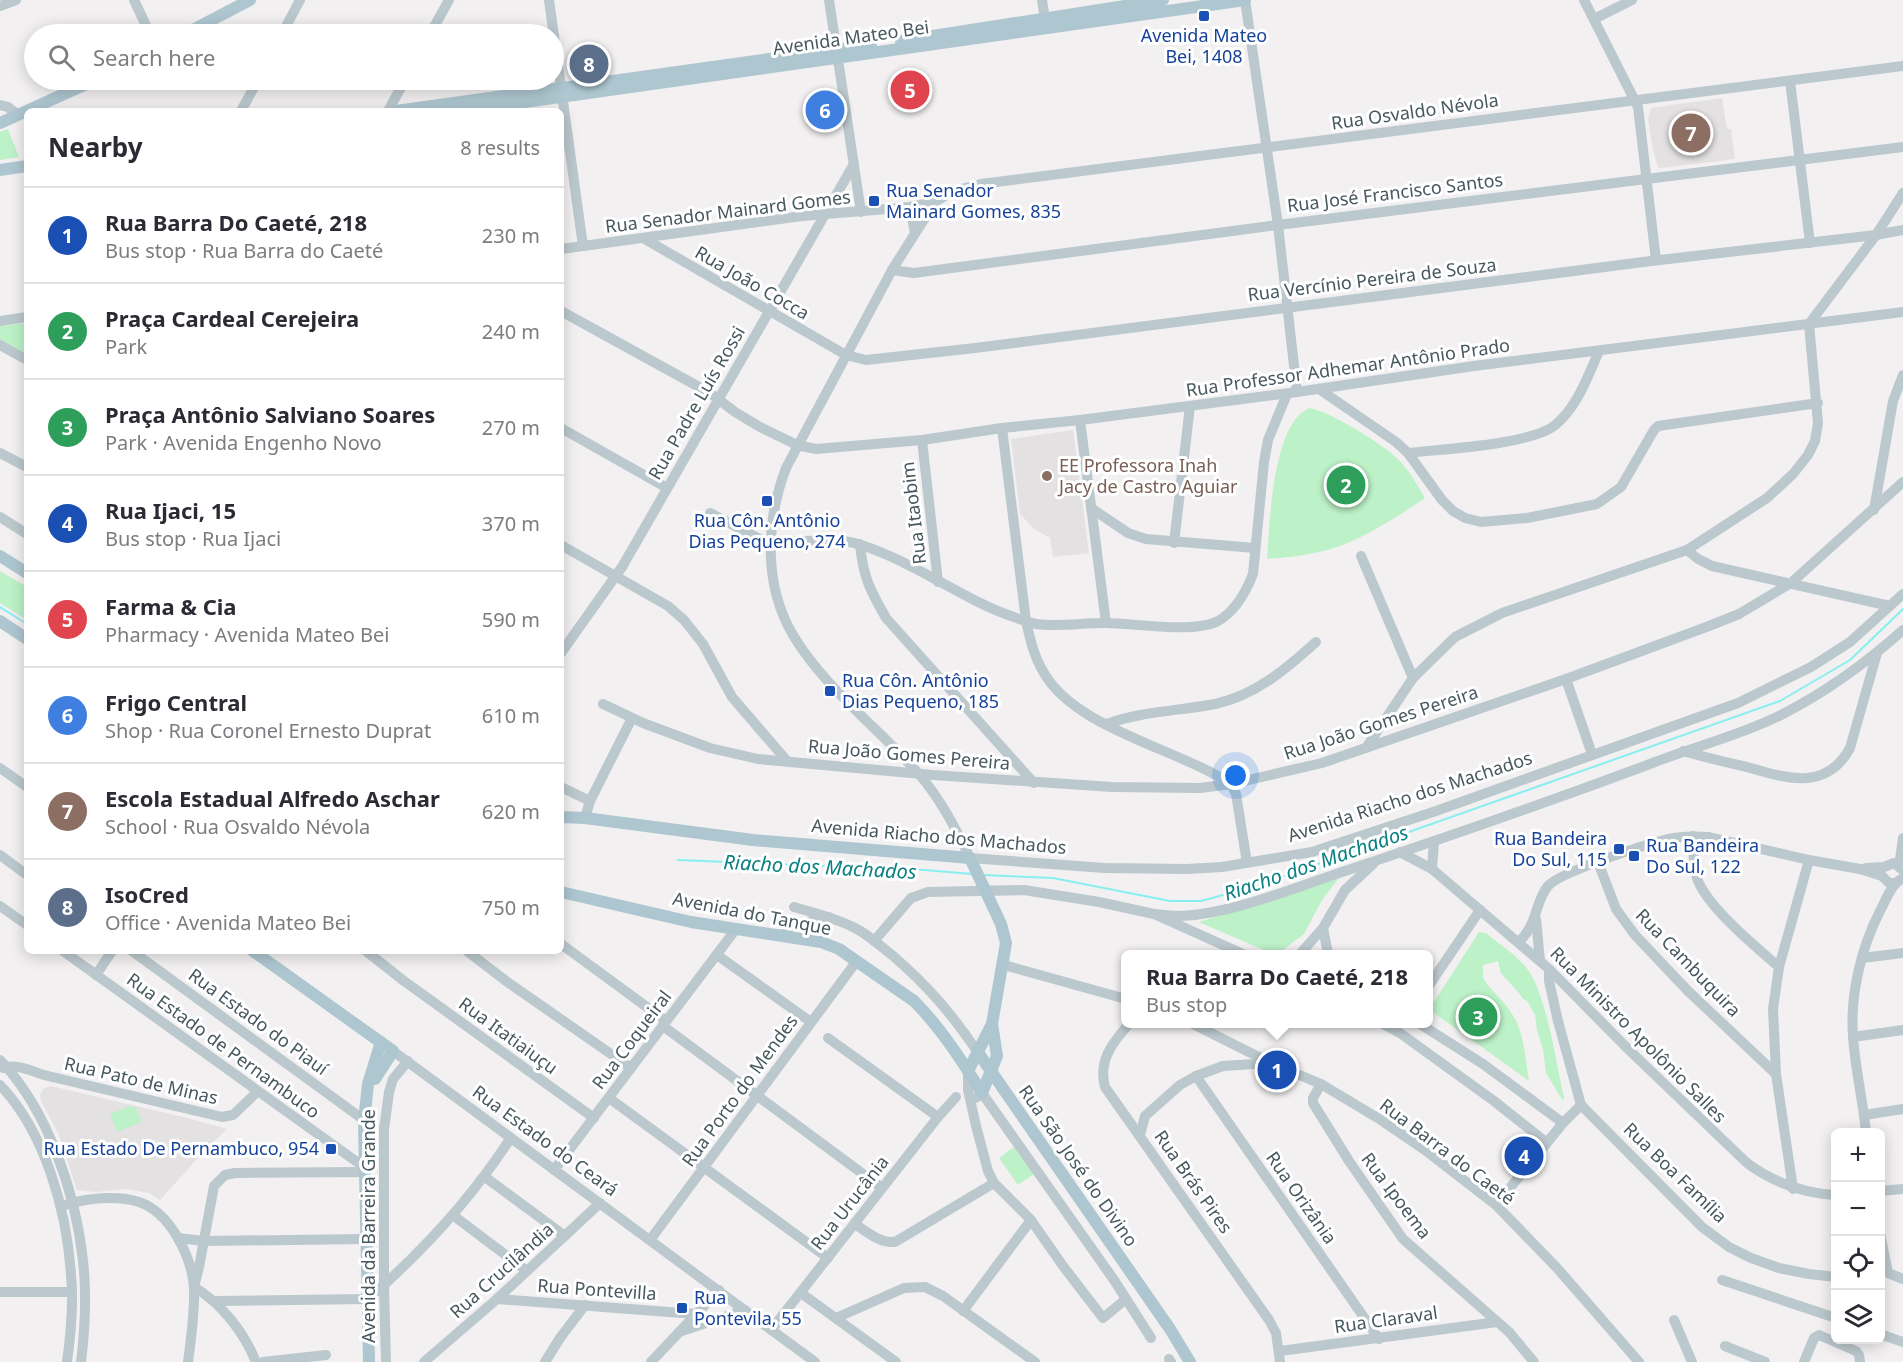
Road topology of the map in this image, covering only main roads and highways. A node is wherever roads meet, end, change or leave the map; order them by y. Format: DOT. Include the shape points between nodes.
graph roads {
  1 [pos="250,0"];
  2 [pos="1163,0"];
  3 [pos="1245,0"];
  4 [pos="1046,23"];
  5 [pos="204,24"];
  6 [pos="73,90"];
  7 [pos="563,92"];
  8 [pos="33,108"];
  9 [pos="422,108"];
  10 [pos="478,108"];
  11 [pos="24,112"];
  12 [pos="0,123"];
  13 [pos="24,166"];
  14 [pos="0,170"];
  15 [pos="24,174"];
  16 [pos="0,177"];
  17 [pos="0,556"];
  18 [pos="24,571"];
  19 [pos="0,621"];
  20 [pos="24,637"];
  21 [pos="564,817"];
  22 [pos="564,893"];
  23 [pos="257,954"];
  24 [pos="992,1024"];
  25 [pos="381,1042"];
  26 [pos="393,1051"];
  27 [pos="977,1051"];
  28 [pos="968,1071"];
  29 [pos="992,1072"];
  30 [pos="365,1102"];
  31 [pos="369,1362"];
  32 [pos="1190,1362"];
  1 -- 5 [label="main road"];
  2 -- 4 [label="main road, Avenida Mateo Bei"];
  3 -- 4 [label="main road, Avenida Mateo Bei"];
  4 -- 7 [label="main road, Avenida Mateo Bei"];
  6 -- 8 [label="main road"];
  7 -- 9 [label="main road, Avenida Mateo Bei"];
  7 -- 10 [label="main road, Avenida Mateo Bei"];
  11 -- 12 [label="main road"];
  13 -- 14 [label="main road"];
  15 -- 16 [label="main road"];
  17 -- 18 [label="main road"];
  19 -- 20 [label="main road"];
  21 -- 24 [label="main road, Avenida Riacho dos Machados" via="973,864 1005,936 1004,965"];
  22 -- 28 [label="main road, Avenida do Tanque" via="691,922 821,942 838,949 918,1006"];
  23 -- 25 [label="main road, Rua Estado do Ceará"];
  24 -- 27 [label="main road"];
  24 -- 29 [label="main road" via="998,1052"];
  25 -- 26 [label="main road, Rua Estado do Ceará"];
  25 -- 30 [label="main road, Avenida da Barreira Grande"];
  26 -- 30 [label="main road, Avenida da Barreira Grande" via="379,1069"];
  27 -- 28 [label="main road"];
  27 -- 29 [label="main road, Rua São José do Divino"];
  28 -- 29 [label="main road, Rua São José do Divino" via="982,1093"];
  29 -- 32 [label="main road, Rua São José do Divino"];
  30 -- 31 [label="main road, Avenida da Barreira Grande"];
}
